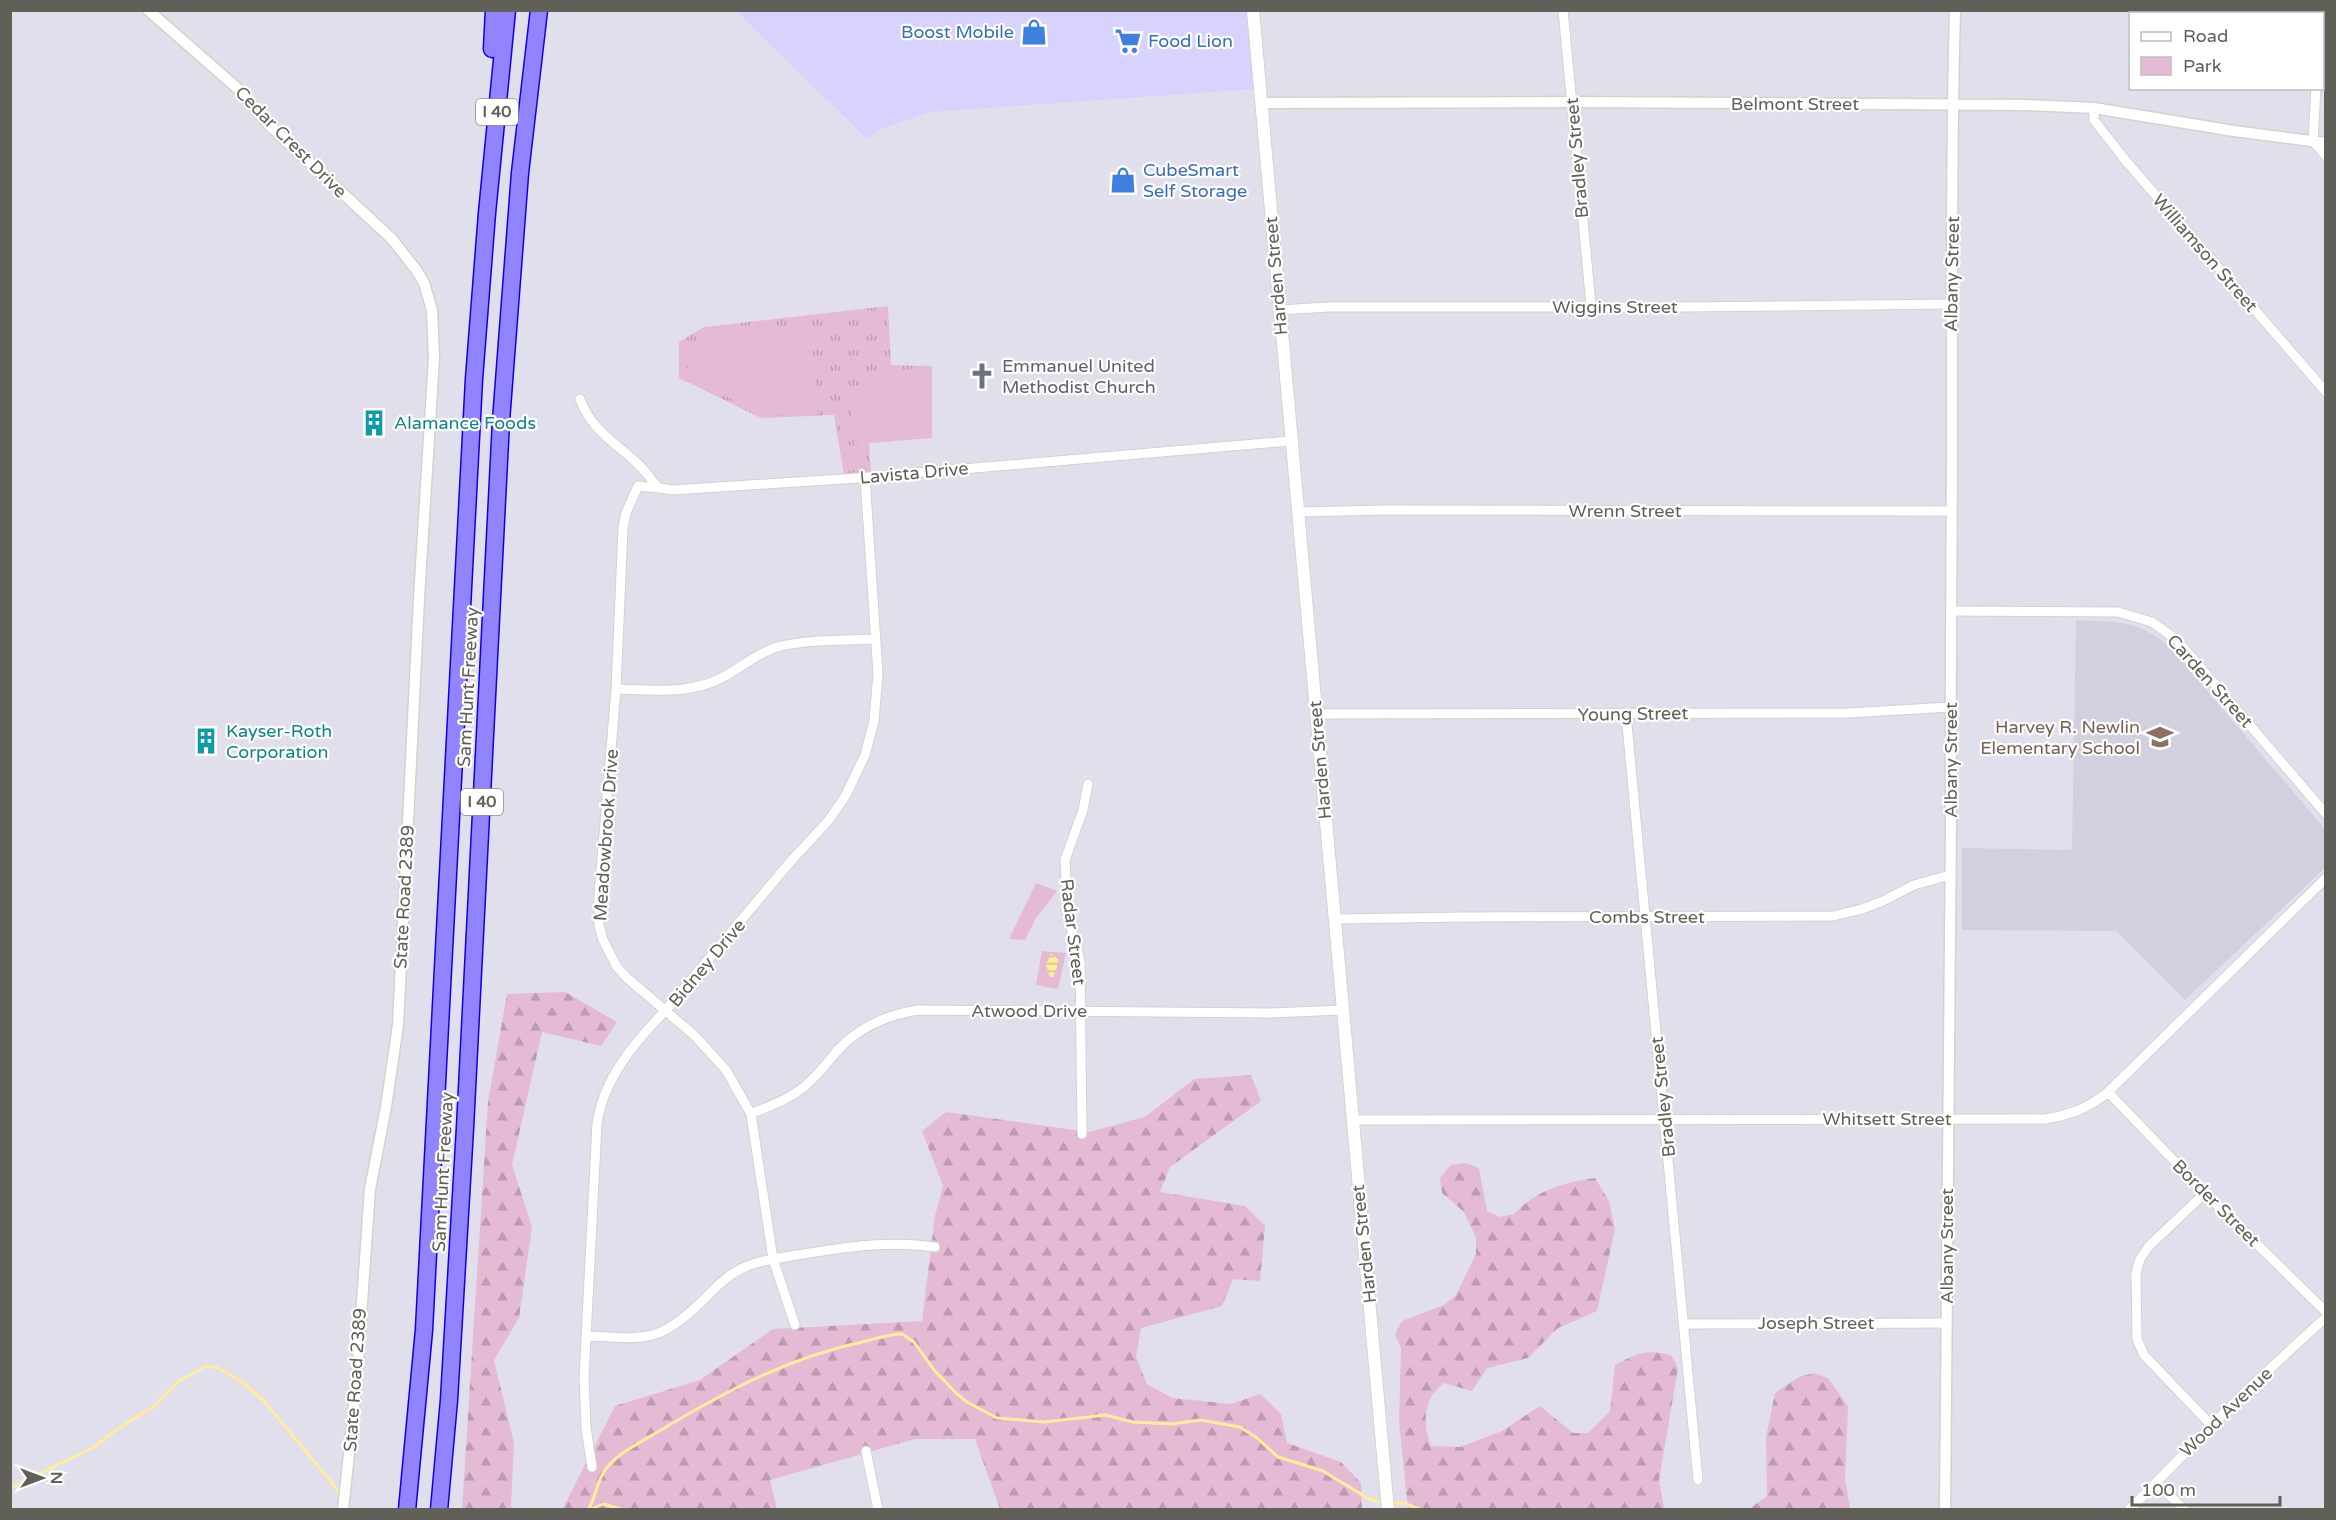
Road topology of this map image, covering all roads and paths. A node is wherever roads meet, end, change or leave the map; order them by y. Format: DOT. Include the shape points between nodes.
graph roads {
  1 [pos="148,10"];
  2 [pos="494,10"];
  3 [pos="507,10"];
  4 [pos="539,10"];
  5 [pos="1253,10"];
  6 [pos="1563,10"];
  7 [pos="1955,10"];
  8 [pos="2316,90"];
  9 [pos="1573,102"];
  10 [pos="1262,103"];
  11 [pos="1953,104"];
  12 [pos="2094,108"];
  13 [pos="2313,141"];
  14 [pos="2325,143"];
  15 [pos="2325,156"];
  16 [pos="487,213"];
  17 [pos="423,283"];
  18 [pos="1951,304"];
  19 [pos="1591,306"];
  20 [pos="1280,310"];
  21 [pos="2325,393"];
  22 [pos="580,399"];
  23 [pos="1290,441"];
  24 [pos="865,477"];
  25 [pos="659,488"];
  26 [pos="1951,511"];
  27 [pos="1299,512"];
  28 [pos="1953,610"];
  29 [pos="874,639"];
  30 [pos="616,689"];
  31 [pos="1950,707"];
  32 [pos="1316,714"];
  33 [pos="1626,714"];
  34 [pos="1088,784"];
  35 [pos="2325,814"];
  36 [pos="1950,875"];
  37 [pos="2325,878"];
  38 [pos="1646,917"];
  39 [pos="1335,919"];
  40 [pos="1342,1010"];
  41 [pos="665,1011"];
  42 [pos="1082,1011"];
  43 [pos="2108,1092"];
  44 [pos="751,1114"];
  45 [pos="1948,1119"];
  46 [pos="1353,1120"];
  47 [pos="1665,1120"];
  48 [pos="1082,1134"];
  49 [pos="2205,1193"];
  50 [pos="935,1247"];
  51 [pos="773,1259"];
  52 [pos="2325,1312"];
  53 [pos="2325,1317"];
  54 [pos="1947,1323"];
  55 [pos="795,1324"];
  56 [pos="1685,1324"];
  57 [pos="587,1336"];
  58 [pos="2212,1426"];
  59 [pos="866,1451"];
  60 [pos="592,1467"];
  61 [pos="1698,1480"];
  62 [pos="2156,1483"];
  63 [pos="343,1509"];
  64 [pos="407,1509"];
  65 [pos="439,1509"];
  66 [pos="878,1509"];
  67 [pos="1388,1509"];
  68 [pos="1945,1509"];
  69 [pos="2128,1509"];
  70 [pos="2185,1509"];
  1 -- 17 [label="street, Cedar Crest Drive" via="237,88 270,126 392,239"];
  2 -- 16 [label="highway"];
  3 -- 16 [label="highway, Sam Hunt Freeway / I 40"];
  4 -- 65 [label="highway, Sam Hunt Freeway / I 40" via="520,173 502,402 465,1128"];
  5 -- 10 [label="main road, Harden Street"];
  6 -- 9 [label="street, Bradley Street"];
  7 -- 11 [label="street, Albany Street"];
  8 -- 13 [label="street"];
  9 -- 10 [label="street, Belmont Street"];
  9 -- 11 [label="street, Belmont Street"];
  9 -- 19 [label="street, Bradley Street"];
  10 -- 20 [label="main road, Harden Street"];
  11 -- 12 [label="street, Belmont Street"];
  11 -- 18 [label="street, Albany Street"];
  12 -- 13 [label="street, Belmont Street"];
  12 -- 21 [label="street, Williamson Street" via="2094,120 2126,161"];
  13 -- 14 [label="street, Belmont Street"];
  13 -- 15 [label="street"];
  16 -- 64 [label="highway, Sam Hunt Freeway / I 40" via="474,379 424,1330"];
  17 -- 63 [label="street, State Road 2389" via="432,310 434,358 398,1025 370,1189"];
  18 -- 19 [label="street, Wiggins Street"];
  18 -- 26 [label="street, Albany Street"];
  19 -- 20 [label="street, Wiggins Street"];
  20 -- 23 [label="main road, Harden Street"];
  22 -- 25 [label="street" via="586,416 600,432"];
  23 -- 24 [label="street, Lavista Drive"];
  23 -- 27 [label="main road, Harden Street"];
  24 -- 25 [label="street, Lavista Drive"];
  24 -- 29 [label="street, Bidney Drive"];
  25 -- 30 [label="street, Meadowbrook Drive" via="638,486 626,513"];
  26 -- 27 [label="street, Wrenn Street"];
  26 -- 28 [label="street, Albany Street"];
  27 -- 32 [label="main road, Harden Street"];
  28 -- 31 [label="street, Albany Street"];
  28 -- 35 [label="street, Carden Street" via="2118,612 2152,622 2184,647"];
  29 -- 30 [label="street" via="776,648 695,688"];
  29 -- 41 [label="street, Bidney Drive" via="878,674 874,721 865,754 846,795 829,820"];
  30 -- 41 [label="street, Meadowbrook Drive" via="599,926 617,967"];
  31 -- 33 [label="street, Young Street" via="1848,713"];
  31 -- 36 [label="street, Albany Street"];
  32 -- 33 [label="street, Young Street"];
  32 -- 39 [label="main road, Harden Street"];
  33 -- 38 [label="street, Bradley Street"];
  34 -- 42 [label="street, Radar Street" via="1065,860 1068,916 1080,961"];
  36 -- 38 [label="street, Combs Street" via="1833,916"];
  36 -- 45 [label="street, Albany Street"];
  37 -- 43 [label="street, Whitsett Street"];
  38 -- 39 [label="street, Combs Street"];
  38 -- 47 [label="street, Bradley Street"];
  39 -- 40 [label="main road, Harden Street"];
  40 -- 42 [label="street, Atwood Drive"];
  40 -- 46 [label="main road, Harden Street"];
  41 -- 44 [label="street, Meadowbrook Drive" via="726,1070"];
  41 -- 57 [label="street, Bidney Drive" via="617,1070 598,1116"];
  42 -- 44 [label="street, Atwood Drive" via="902,1012 856,1034 790,1098"];
  42 -- 48 [label="street, Radar Street"];
  43 -- 45 [label="street, Whitsett Street" via="2061,1117"];
  43 -- 49 [label="street, Border Street"];
  44 -- 51 [label="street, Meadowbrook Drive"];
  45 -- 47 [label="street, Whitsett Street"];
  45 -- 54 [label="street, Albany Street"];
  46 -- 47 [label="street, Whitsett Street"];
  46 -- 67 [label="main road, Harden Street"];
  47 -- 56 [label="street, Bradley Street"];
  49 -- 52 [label="street, Border Street"];
  49 -- 58 [label="street" via="2140,1259 2136,1273 2137,1339 2144,1356"];
  50 -- 51 [label="street" via="879,1244"];
  51 -- 55 [label="street, Meadowbrook Drive"];
  51 -- 57 [label="street" via="728,1277 682,1321 660,1334 634,1338"];
  53 -- 58 [label="street, Wood Avenue"];
  54 -- 56 [label="street, Joseph Street"];
  54 -- 68 [label="street, Albany Street"];
  56 -- 61 [label="street, Bradley Street"];
  57 -- 60 [label="street, Bidney Drive" via="585,1411"];
  58 -- 62 [label="street, Wood Avenue"];
  59 -- 66 [label="street"];
  62 -- 69 [label="street, Wood Avenue"];
  62 -- 70 [label="street"];
}
